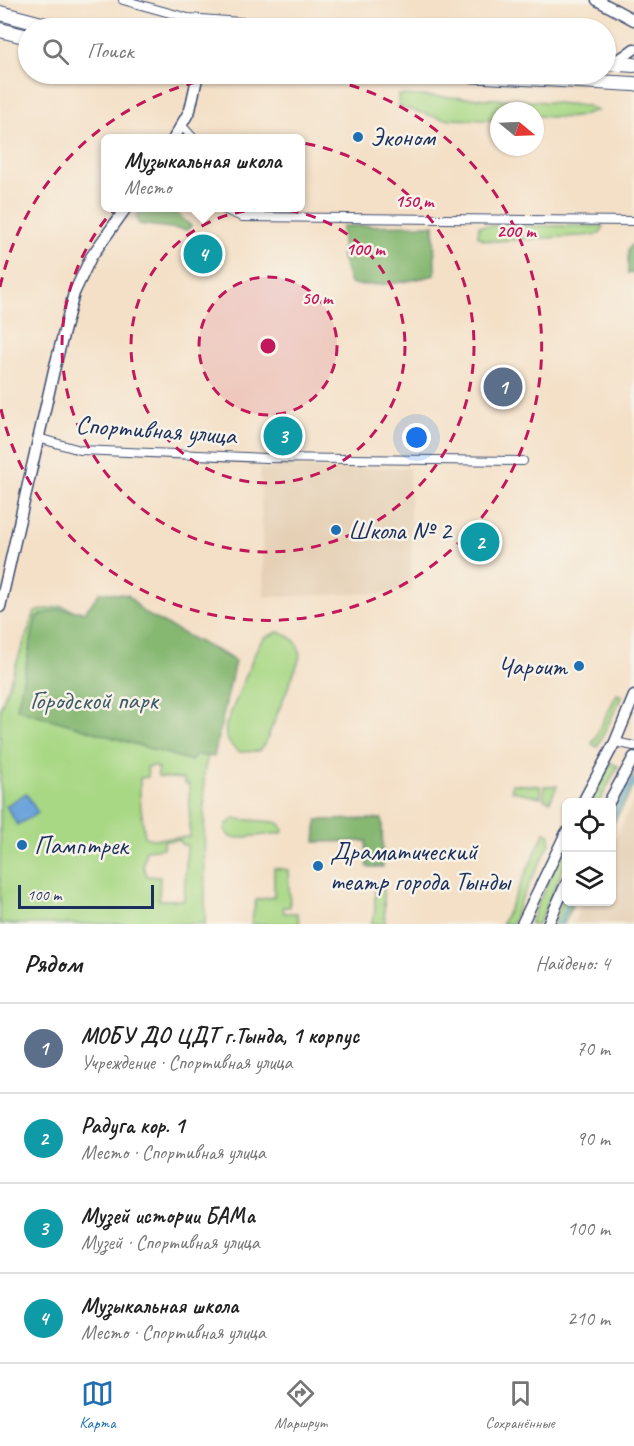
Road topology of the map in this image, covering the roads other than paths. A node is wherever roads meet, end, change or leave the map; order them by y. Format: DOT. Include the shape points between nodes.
graph roads {
  1 [pos="123,0"];
  2 [pos="597,0"];
  3 [pos="0,13"];
  4 [pos="19,18"];
  5 [pos="188,18"];
  6 [pos="634,22"];
  7 [pos="0,30"];
  8 [pos="18,34"];
  9 [pos="634,49"];
  10 [pos="616,59"];
  11 [pos="616,64"];
  12 [pos="634,65"];
  13 [pos="616,83"];
  14 [pos="196,84"];
  15 [pos="634,84"];
  16 [pos="182,126"];
  17 [pos="177,134"];
  18 [pos="189,134"];
  19 [pos="122,212"];
  20 [pos="232,212"];
  21 [pos="634,221"];
  22 [pos="38,438"];
  23 [pos="523,461"];
  24 [pos="0,607"];
  25 [pos="634,696"];
  26 [pos="629,720"];
  27 [pos="615,742"];
  28 [pos="634,746"];
  29 [pos="634,757"];
  30 [pos="585,798"];
  31 [pos="611,798"];
  32 [pos="562,842"];
  33 [pos="562,895"];
  34 [pos="522,924"];
  35 [pos="548,924"];
  1 -- 5 [label="street"];
  2 -- 6 [label="street"];
  3 -- 4 [label="highway"];
  7 -- 8 [label="highway"];
  9 -- 10 [label="street"];
  11 -- 12 [label="highway"];
  13 -- 15 [label="highway"];
  14 -- 16 [label="street"];
  16 -- 17 [label="street"];
  16 -- 18 [label="street"];
  19 -- 22 [label="street" via="91,257 74,293"];
  20 -- 21 [label="street" via="242,217"];
  22 -- 23 [label="street, Спортивная улица" via="80,450 266,458"];
  22 -- 24 [label="street"];
  25 -- 26 [label="street"];
  26 -- 27 [label="street"];
  27 -- 28 [label="street"];
  27 -- 30 [label="street"];
  29 -- 31 [label="street"];
  32 -- 34 [label="street"];
  33 -- 35 [label="street"];
}
